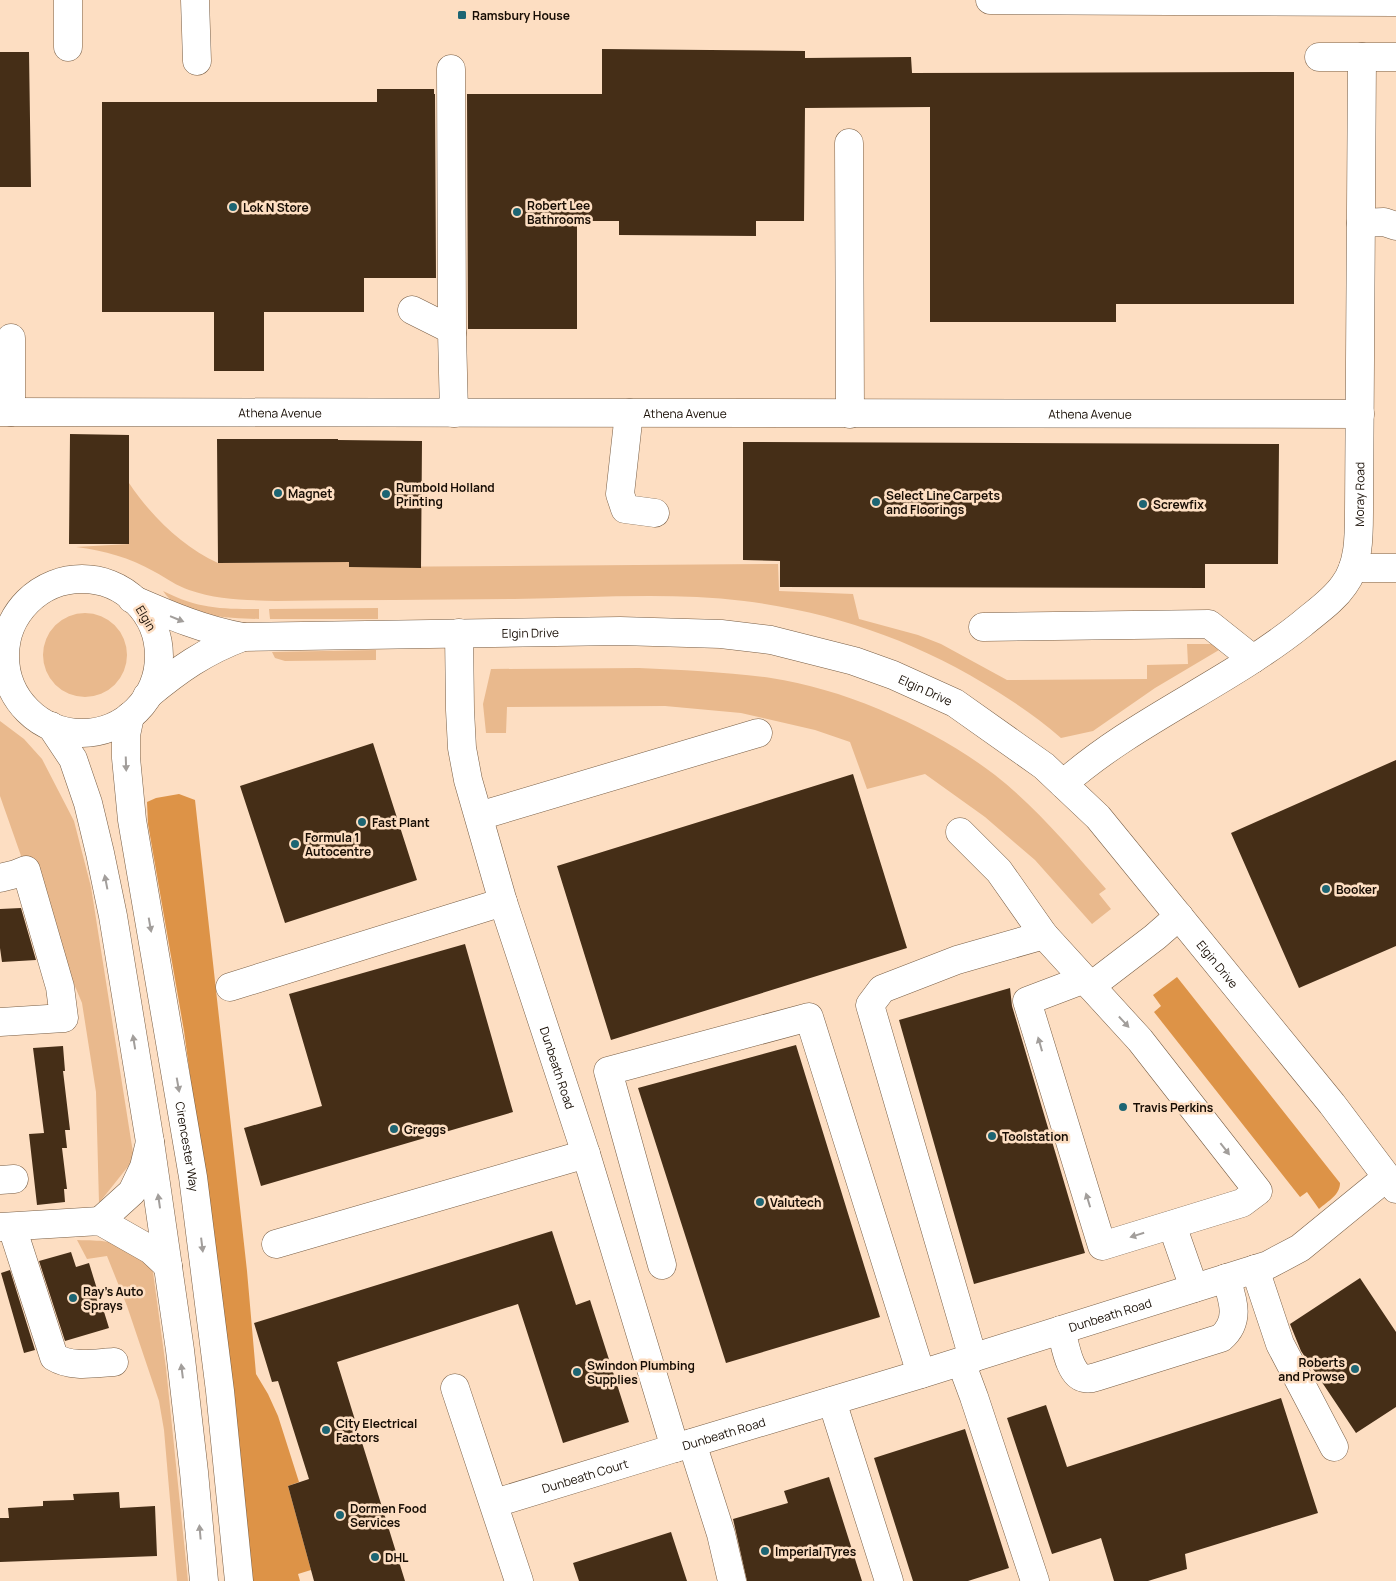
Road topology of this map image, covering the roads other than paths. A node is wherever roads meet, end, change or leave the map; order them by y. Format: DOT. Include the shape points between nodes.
graph roads {
  1 [pos="68,0"];
  2 [pos="195,0"];
  3 [pos="990,0"];
  4 [pos="1396,2"];
  5 [pos="68,47"];
  6 [pos="1319,57"];
  7 [pos="1362,57"];
  8 [pos="1396,57"];
  9 [pos="197,60"];
  10 [pos="451,69"];
  11 [pos="849,143"];
  12 [pos="1361,223"];
  13 [pos="1396,226"];
  14 [pos="412,310"];
  15 [pos="452,333"];
  16 [pos="11,338"];
  17 [pos="6,412"];
  18 [pos="454,413"];
  19 [pos="629,413"];
  20 [pos="850,414"];
  21 [pos="1360,414"];
  22 [pos="655,513"];
  23 [pos="1353,568"];
  24 [pos="1396,568"];
  25 [pos="132,599"];
  26 [pos="12,612"];
  27 [pos="983,627"];
  28 [pos="459,633"];
  29 [pos="243,637"];
  30 [pos="1253,659"];
  31 [pos="8,692"];
  32 [pos="139,706"];
  33 [pos="52,726"];
  34 [pos="758,733"];
  35 [pos="1063,784"];
  36 [pos="478,816"];
  37 [pos="960,832"];
  38 [pos="0,878"];
  39 [pos="503,902"];
  40 [pos="1179,916"];
  41 [pos="1044,935"];
  42 [pos="1088,983"];
  43 [pos="230,987"];
  44 [pos="0,1022"];
  45 [pos="150,1142"];
  46 [pos="586,1154"];
  47 [pos="1391,1183"];
  48 [pos="100,1222"];
  49 [pos="1172,1225"];
  50 [pos="6,1227"];
  51 [pos="276,1244"];
  52 [pos="662,1265"];
  53 [pos="168,1266"];
  54 [pos="1255,1269"];
  55 [pos="1226,1278"];
  56 [pos="1194,1288"];
  57 [pos="1061,1330"];
  58 [pos="967,1360"];
  59 [pos="114,1362"];
  60 [pos="921,1374"];
  61 [pos="455,1388"];
  62 [pos="832,1401"];
  63 [pos="684,1446"];
  64 [pos="1334,1447"];
  65 [pos="495,1503"];
  66 [pos="204,1581"];
  67 [pos="238,1581"];
  68 [pos="519,1581"];
  69 [pos="732,1581"];
  70 [pos="889,1581"];
  71 [pos="1035,1581"];
  1 -- 5 [label="street"];
  2 -- 9 [label="street"];
  3 -- 4 [label="street"];
  6 -- 7 [label="street"];
  7 -- 8 [label="street"];
  7 -- 12 [label="street, Moray Road"];
  10 -- 15 [label="street"];
  11 -- 20 [label="street"];
  12 -- 13 [label="street" via="1384,222"];
  12 -- 21 [label="street, Moray Road"];
  14 -- 15 [label="street"];
  15 -- 18 [label="street"];
  16 -- 17 [label="street, Athena Avenue"];
  17 -- 18 [label="street, Athena Avenue"];
  18 -- 19 [label="street, Athena Avenue"];
  19 -- 20 [label="street, Athena Avenue"];
  19 -- 22 [label="street" via="620,494 625,509"];
  20 -- 21 [label="street, Athena Avenue"];
  21 -- 23 [label="street, Moray Road" via="1358,540"];
  23 -- 24 [label="street"];
  23 -- 30 [label="street, Moray Road" via="1344,585 1330,600"];
  25 -- 26 [label="street, Elgin" via="112,585 78,580 45,588"];
  25 -- 29 [label="street, Elgin Drive, one-way" via="190,624"];
  25 -- 32 [label="street, Elgin" via="149,619 158,645 156,675"];
  26 -- 31 [label="street, Elgin" via="13,622 5,649"];
  27 -- 30 [label="street" via="1210,624"];
  28 -- 29 [label="street, Elgin Drive"];
  28 -- 35 [label="street, Elgin Drive" via="721,634 813,649 893,675 955,703 1044,766"];
  28 -- 36 [label="street, Dunbeath Road" via="452,710"];
  29 -- 32 [label="street, Elgin Drive" via="195,659"];
  30 -- 35 [label="street, Moray Road" via="1082,767"];
  31 -- 33 [label="street, Elgin" via="33,715"];
  32 -- 33 [label="street, Elgin" via="116,725 92,732 74,732"];
  32 -- 67 [label="street, Cirencester Way, one-way" via="126,736 131,810 194,1185 220,1391"];
  45 -- 33 [label="street, one-way" via="113,916 98,845 73,759"];
  34 -- 36 [label="street"];
  35 -- 40 [label="street, Elgin Drive" via="1098,817"];
  36 -- 39 [label="street, Dunbeath Road"];
  37 -- 41 [label="street" via="999,871"];
  38 -- 44 [label="street" via="26,870 60,987 64,1018"];
  39 -- 43 [label="street"];
  39 -- 46 [label="street, Dunbeath Road"];
  40 -- 42 [label="street" via="1155,937"];
  40 -- 47 [label="street, Elgin Drive" via="1332,1104"];
  41 -- 42 [label="street"];
  41 -- 58 [label="street" via="957,960 882,989 870,1005"];
  42 -- 49 [label="street, one-way" via="1140,1040 1258,1191 1242,1203"];
  49 -- 42 [label="street, one-way" via="1102,1246 1027,1001"];
  45 -- 48 [label="street" via="144,1167 132,1192"];
  53 -- 45 [label="street, one-way"];
  46 -- 51 [label="street"];
  46 -- 63 [label="street, Dunbeath Road"];
  47 -- 54 [label="street, Dunbeath Road" via="1300,1248"];
  48 -- 50 [label="street"];
  48 -- 53 [label="street" via="151,1250"];
  49 -- 56 [label="street"];
  50 -- 59 [label="street" via="54,1357 77,1364"];
  52 -- 60 [label="street" via="608,1071 809,1017"];
  66 -- 53 [label="street, one-way"];
  54 -- 55 [label="street, Dunbeath Road"];
  54 -- 64 [label="street" via="1280,1344"];
  55 -- 56 [label="street, Dunbeath Road"];
  55 -- 57 [label="street" via="1234,1315 1229,1331 1212,1341 1084,1378 1076,1374 1072,1366"];
  56 -- 57 [label="street, Dunbeath Road"];
  57 -- 58 [label="street, Dunbeath Road"];
  58 -- 60 [label="street, Dunbeath Road"];
  58 -- 71 [label="street" via="978,1406"];
  60 -- 62 [label="street, Dunbeath Road"];
  61 -- 65 [label="street"];
  62 -- 63 [label="street, Dunbeath Road"];
  62 -- 70 [label="street"];
  63 -- 65 [label="street, Dunbeath Court"];
  63 -- 69 [label="street" via="720,1534"];
  65 -- 68 [label="street"];
}
